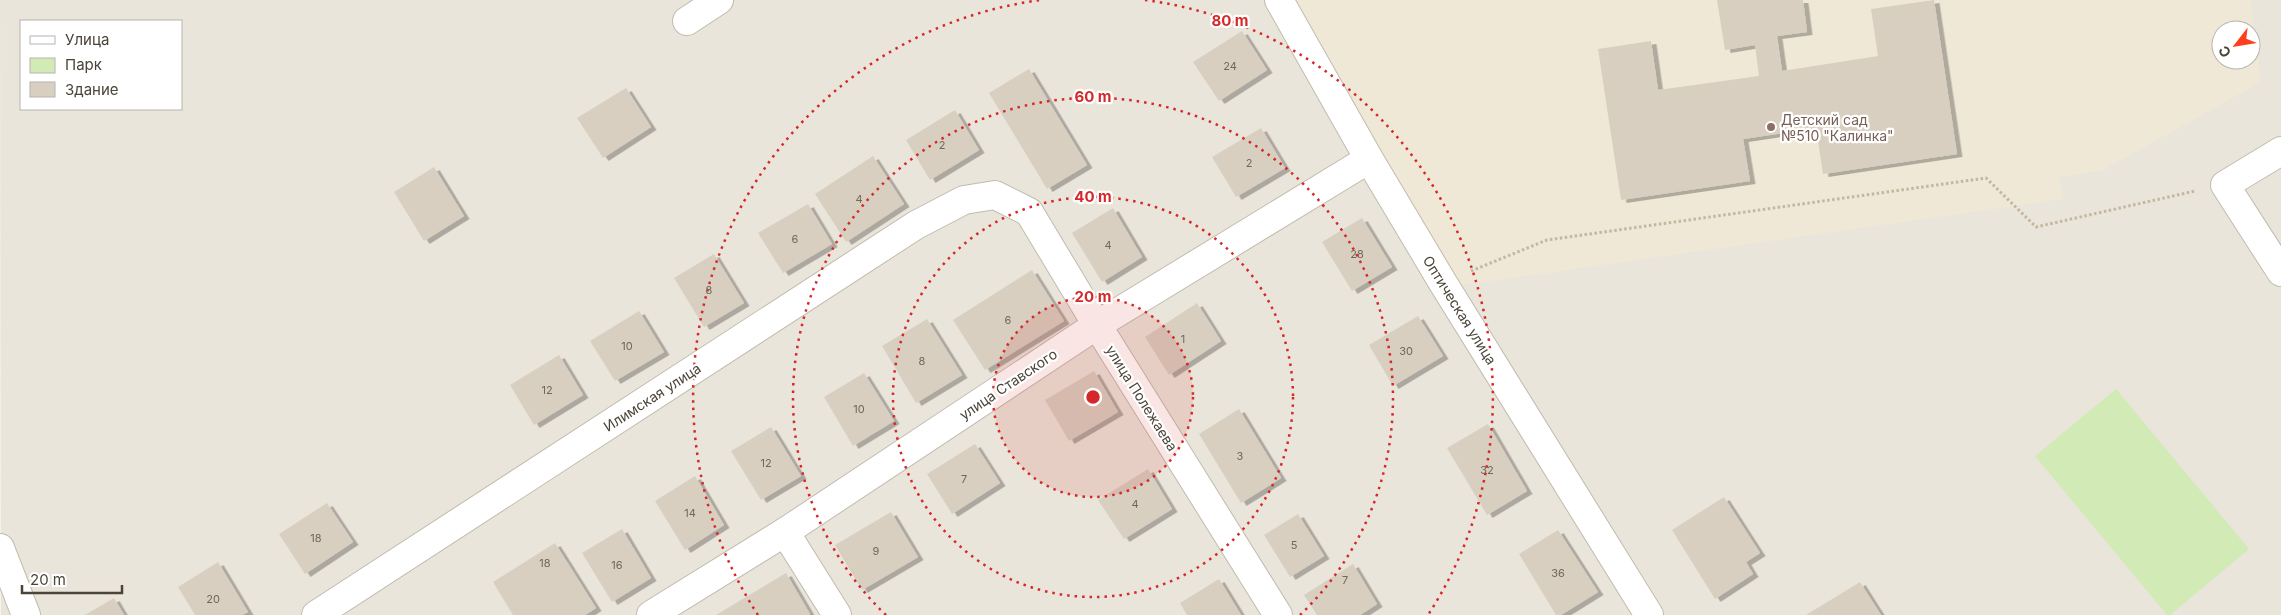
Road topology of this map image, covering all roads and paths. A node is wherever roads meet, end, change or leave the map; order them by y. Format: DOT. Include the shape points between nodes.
graph roads {
  1 [pos="719,0"];
  2 [pos="1279,0"];
  3 [pos="687,21"];
  4 [pos="2281,151"];
  5 [pos="1369,159"];
  6 [pos="2225,185"];
  7 [pos="995,195"];
  8 [pos="2281,272"];
  9 [pos="1443,283"];
  10 [pos="1097,325"];
  11 [pos="786,532"];
  12 [pos="0,548"];
  13 [pos="26,615"];
  14 [pos="316,615"];
  15 [pos="651,615"];
  16 [pos="837,615"];
  17 [pos="1278,615"];
  18 [pos="1649,615"];
  1 -- 3 [label="street"];
  2 -- 5 [label="street, Оптическая улица"];
  4 -- 6 [label="street"];
  5 -- 9 [label="street, Оптическая улица"];
  5 -- 10 [label="street, улица Ставского"];
  6 -- 8 [label="street"];
  6 -- 9 [label="path" via="2036,227 1986,178 1547,240"];
  7 -- 10 [label="street, улица Полежаева" via="1029,212"];
  7 -- 14 [label="street, Илимская улица" via="964,200 916,225"];
  9 -- 18 [label="street, Оптическая улица"];
  10 -- 11 [label="street, улица Ставского"];
  10 -- 17 [label="street, улица Полежаева"];
  11 -- 15 [label="street, улица Ставского"];
  11 -- 16 [label="street"];
  12 -- 13 [label="street"];
}
